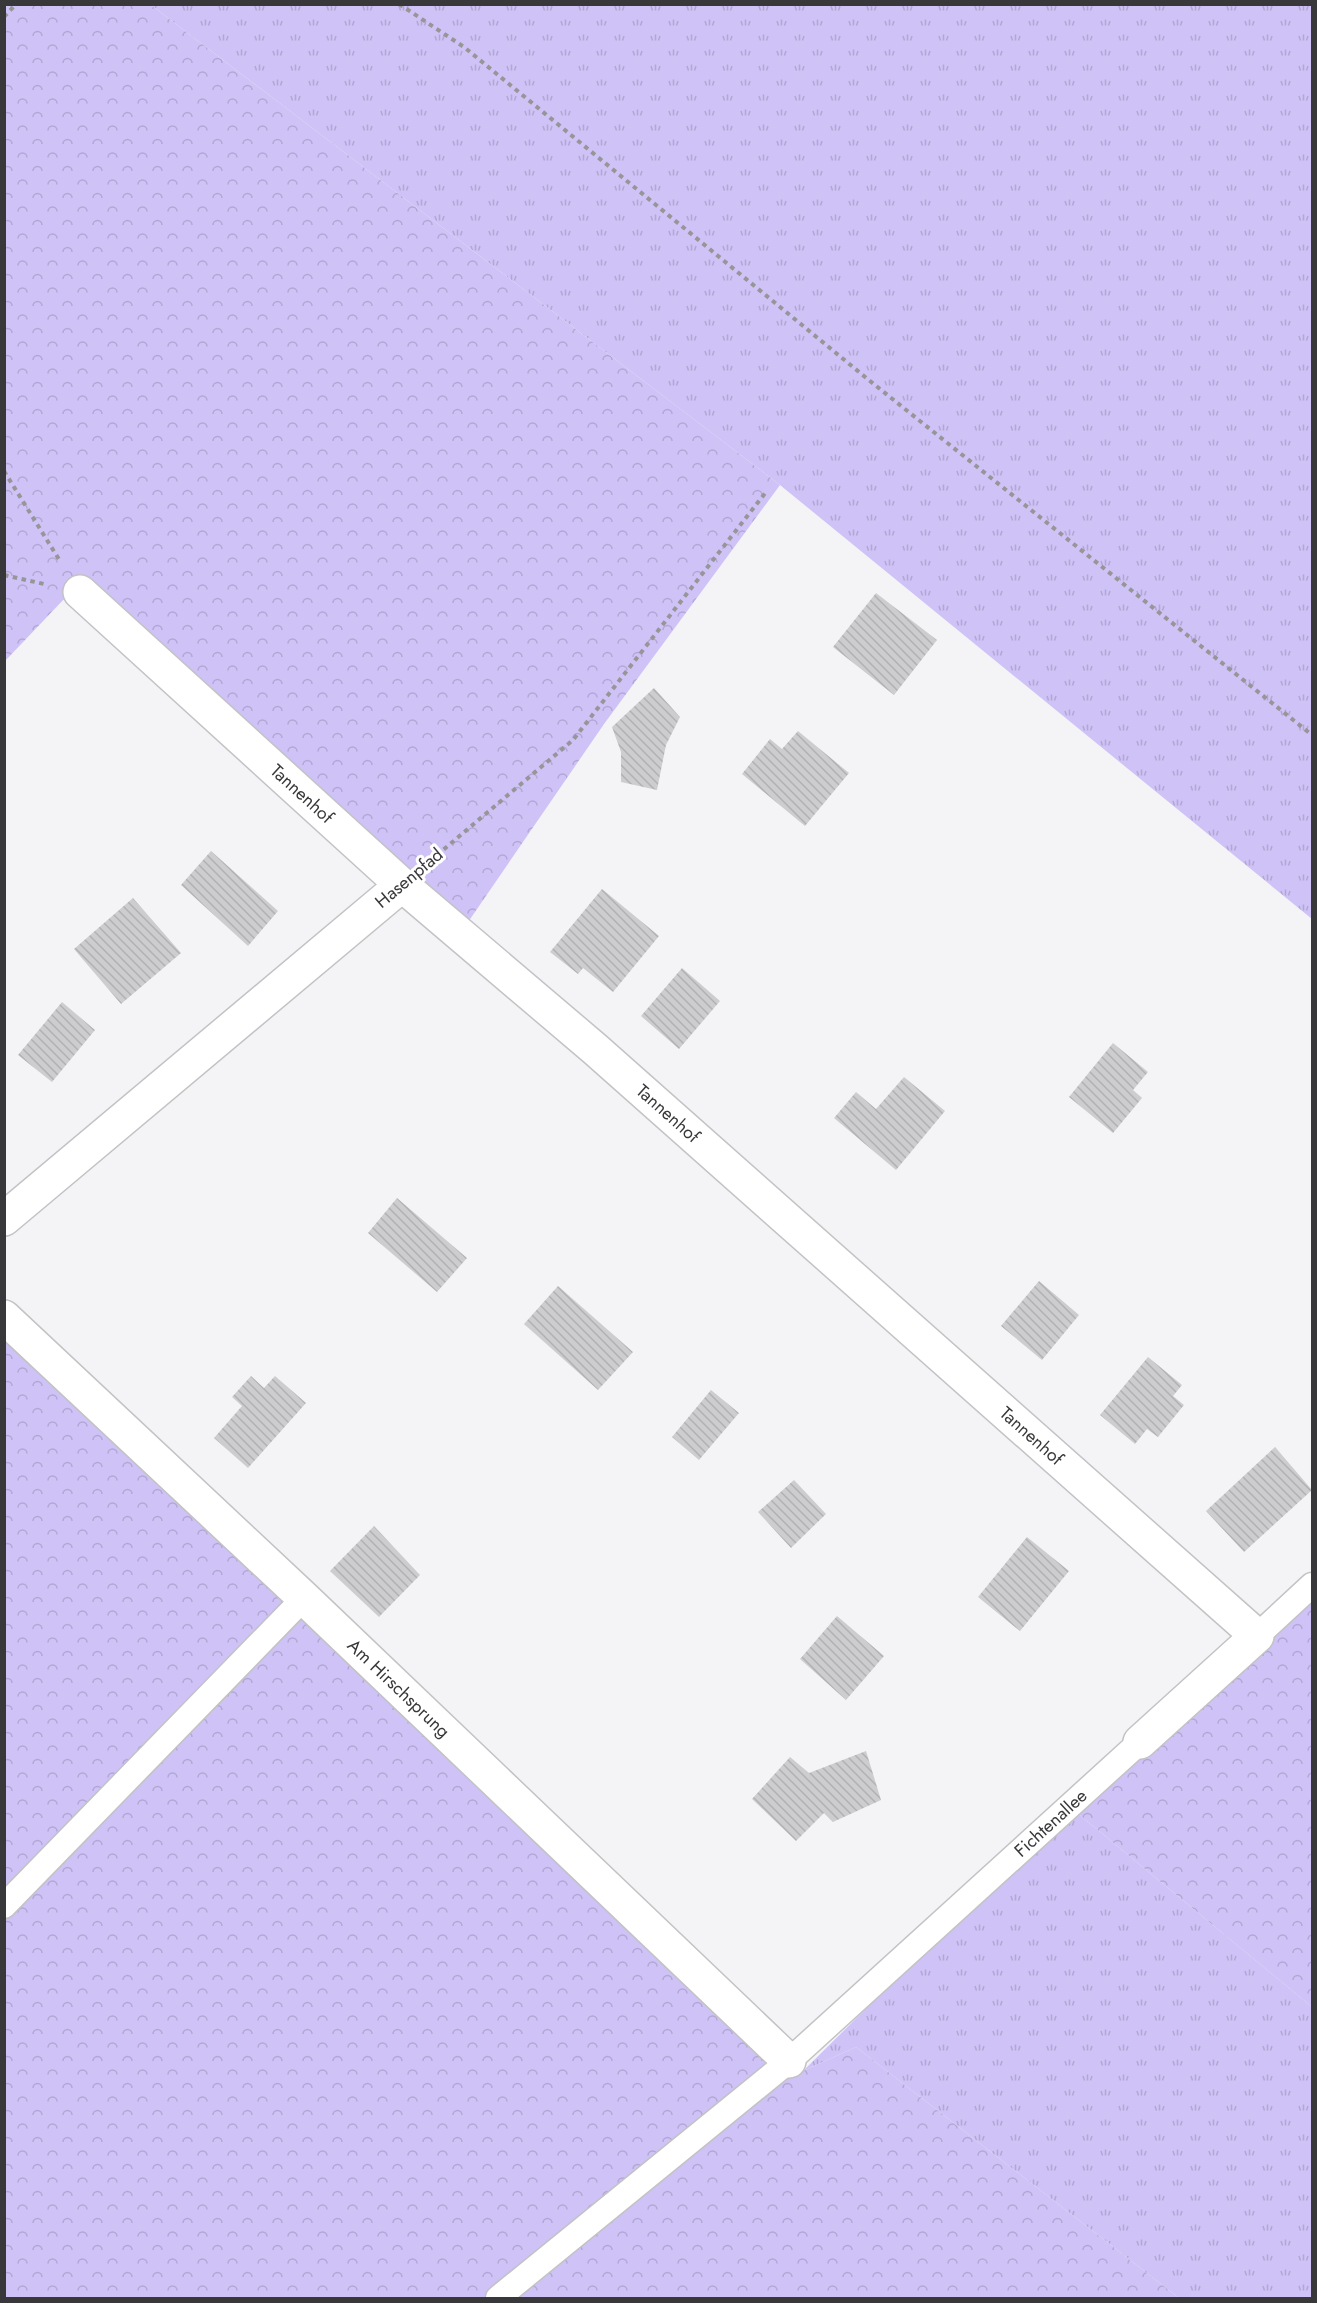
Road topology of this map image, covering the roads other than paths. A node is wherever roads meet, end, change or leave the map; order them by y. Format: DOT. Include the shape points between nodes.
graph roads {
  1 [pos="80,592"];
  2 [pos="402,885"];
  3 [pos="4,1219"];
  4 [pos="4,1317"];
  5 [pos="1312,1585"];
  6 [pos="304,1598"];
  7 [pos="1257,1636"];
  8 [pos="1140,1742"];
  9 [pos="4,1906"];
  10 [pos="789,2061"];
  11 [pos="498,2298"];
  1 -- 2 [label="street, Tannenhof"];
  2 -- 3 [label="street, Hasenpfad"];
  2 -- 7 [label="street, Tannenhof" via="613,1065"];
  4 -- 6 [label="street, Am Hirschsprung"];
  5 -- 7 [label="lane, Fichtenallee"];
  6 -- 9 [label="lane"];
  6 -- 10 [label="street, Am Hirschsprung"];
  7 -- 8 [label="street, Fichtenallee"];
  8 -- 10 [label="lane, Fichtenallee"];
  10 -- 11 [label="lane, Fichtenallee"];
}
